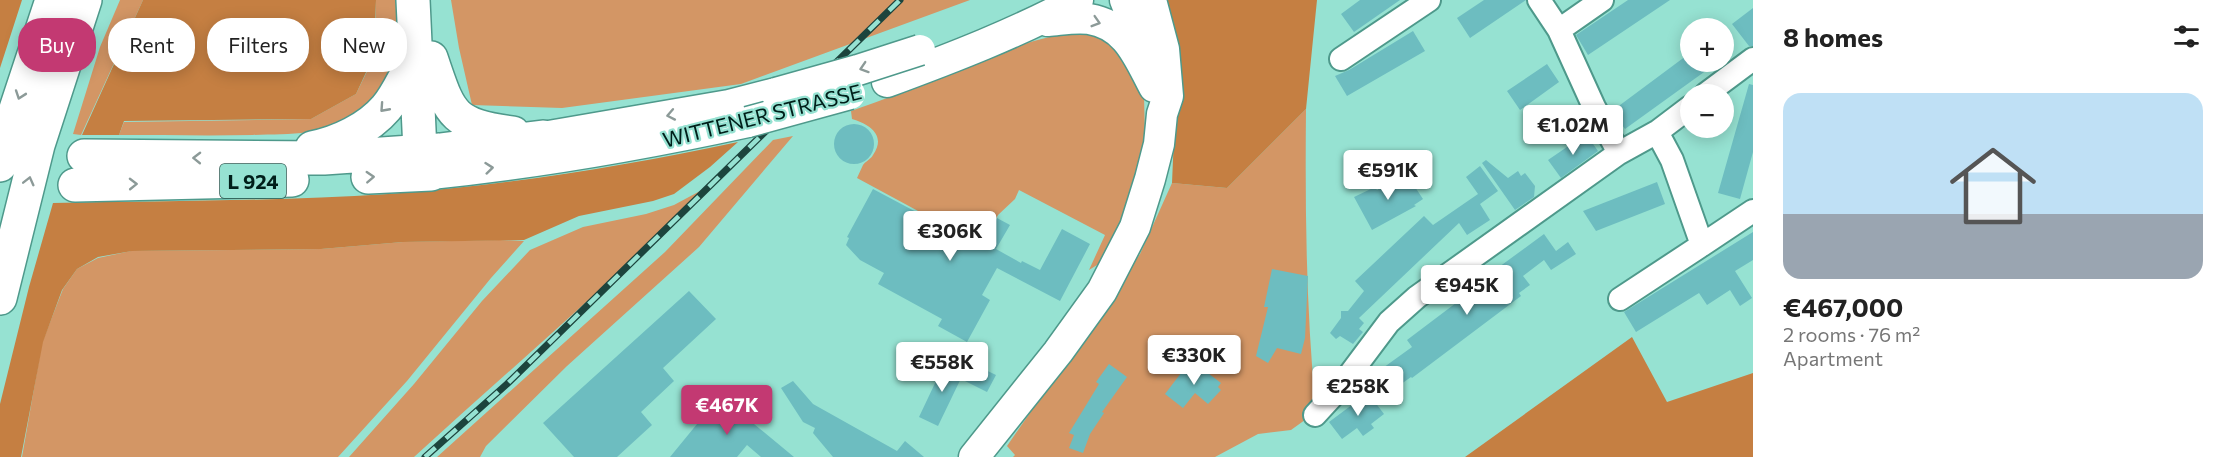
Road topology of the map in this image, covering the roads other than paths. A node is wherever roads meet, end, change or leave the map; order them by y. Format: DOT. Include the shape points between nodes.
graph roads {
  1 [pos="52,0"];
  2 [pos="85,0"];
  3 [pos="105,0"];
  4 [pos="413,0"];
  5 [pos="424,0"];
  6 [pos="1078,0"];
  7 [pos="1125,0"];
  8 [pos="1151,0"];
  9 [pos="1429,0"];
  10 [pos="1539,0"];
  11 [pos="1602,0"];
  12 [pos="1037,10"];
  13 [pos="1558,30"];
  14 [pos="423,59"];
  15 [pos="1341,59"];
  16 [pos="1753,59"];
  17 [pos="1720,84"];
  18 [pos="1158,100"];
  19 [pos="1680,115"];
  20 [pos="1657,132"];
  21 [pos="543,137"];
  22 [pos="5,138"];
  23 [pos="38,144"];
  24 [pos="1619,153"];
  25 [pos="256,158"];
  26 [pos="430,159"];
  27 [pos="0,165"];
  28 [pos="1753,212"];
  29 [pos="1702,245"];
  30 [pos="0,298"];
  31 [pos="1620,299"];
  32 [pos="1316,416"];
  33 [pos="974,457"];
  1 -- 22 [label="highway, one-way"];
  2 -- 23 [label="highway"];
  3 -- 23 [label="highway" via="63,118"];
  4 -- 14 [label="highway"];
  5 -- 14 [label="highway"];
  6 -- 12 [label="main road, WITTENER STRASSE / L 924"];
  7 -- 18 [label="main road" via="1144,47"];
  8 -- 18 [label="main road" via="1164,49 1168,96"];
  9 -- 15 [label="street"];
  10 -- 13 [label="street"];
  11 -- 13 [label="street"];
  12 -- 18 [label="main road, L 924, one-way" via="1088,19 1116,29 1127,38"];
  12 -- 21 [label="main road, WITTENER STRASSE / L 924, one-way, bridge" via="776,93 729,105"];
  26 -- 12 [label="main road, WITTENER STRASSE / L 924, one-way, bridge" via="515,166 748,122 828,101 942,62"];
  13 -- 24 [label="street"];
  14 -- 21 [label="highway" via="447,104 463,120 482,129"];
  14 -- 25 [label="highway, one-way" via="386,108 344,138 318,147"];
  14 -- 26 [label="highway"];
  16 -- 17 [label="street"];
  18 -- 33 [label="main road" via="1159,144 1135,227 1102,291"];
  19 -- 20 [label="street"];
  20 -- 24 [label="street"];
  20 -- 29 [label="street" via="1672,160"];
  21 -- 26 [label="highway, L 924"];
  22 -- 27 [label="highway"];
  30 -- 23 [label="highway, one-way"];
  24 -- 32 [label="street" via="1417,297 1389,322"];
  25 -- 26 [label="highway, L 924"];
  25 -- 26 [label="highway, L 924, one-way" via="80,171 302,180"];
  28 -- 29 [label="street"];
  29 -- 31 [label="street"];
}
